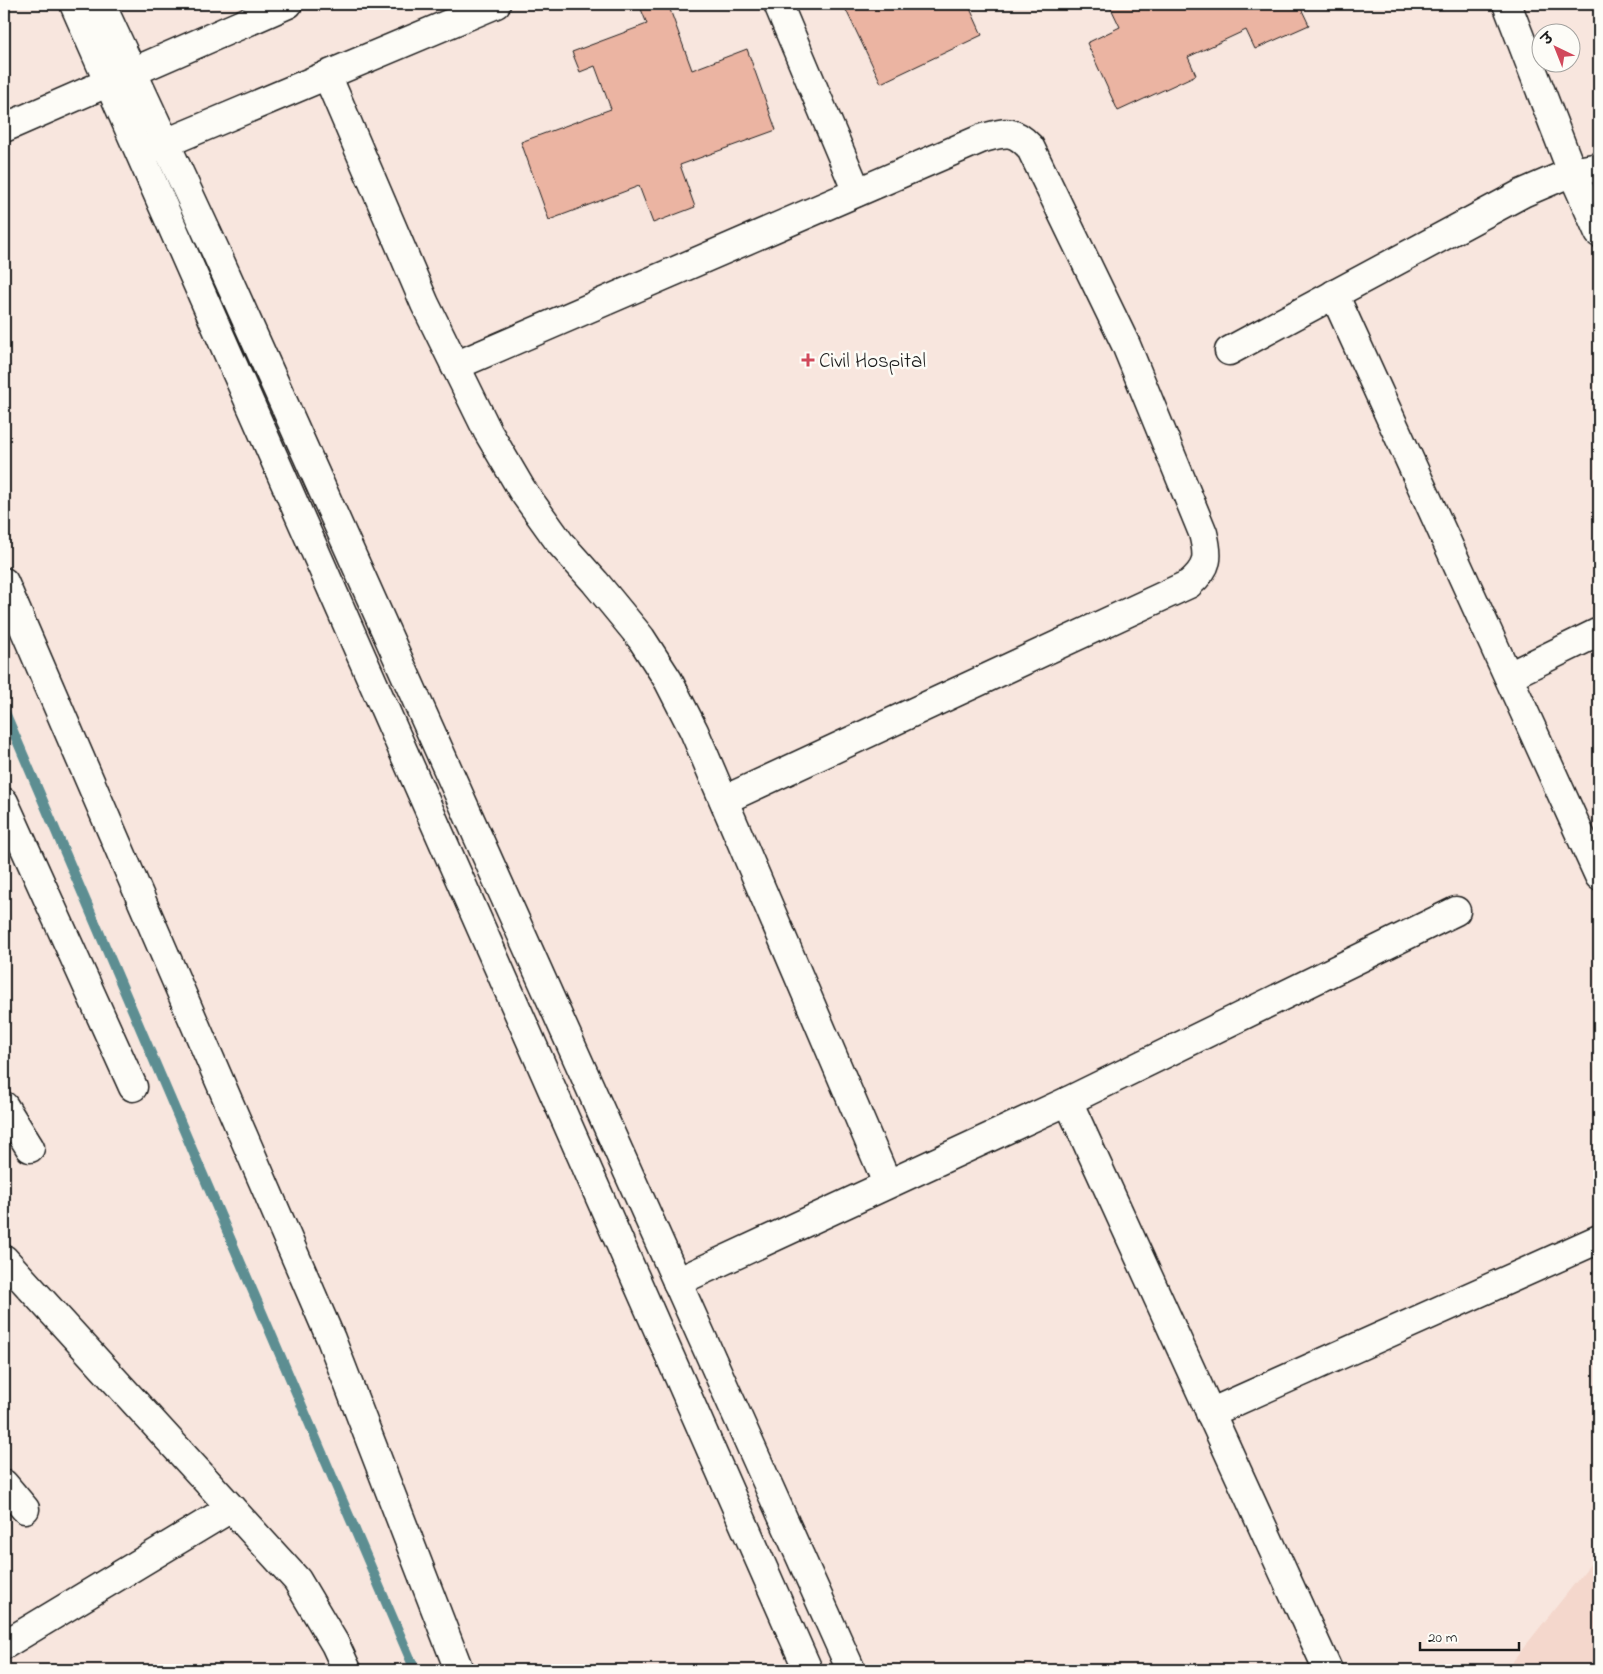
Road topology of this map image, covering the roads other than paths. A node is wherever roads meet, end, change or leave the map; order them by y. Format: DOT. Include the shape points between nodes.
graph roads {
  1 [pos="74,4"];
  2 [pos="101,4"];
  3 [pos="288,4"];
  4 [pos="496,4"];
  5 [pos="778,4"];
  6 [pos="1507,4"];
  7 [pos="327,75"];
  8 [pos="120,76"];
  9 [pos="4,128"];
  10 [pos="165,143"];
  11 [pos="140,154"];
  12 [pos="1599,167"];
  13 [pos="1572,172"];
  14 [pos="856,192"];
  15 [pos="1599,233"];
  16 [pos="1334,294"];
  17 [pos="1229,351"];
  18 [pos="455,366"];
  19 [pos="4,582"];
  20 [pos="1599,632"];
  21 [pos="1509,676"];
  22 [pos="724,800"];
  23 [pos="4,802"];
  24 [pos="1599,876"];
  25 [pos="1456,911"];
  26 [pos="133,1087"];
  27 [pos="1068,1101"];
  28 [pos="4,1106"];
  29 [pos="30,1148"];
  30 [pos="887,1183"];
  31 [pos="1599,1239"];
  32 [pos="4,1259"];
  33 [pos="677,1282"];
  34 [pos="1210,1412"];
  35 [pos="4,1484"];
  36 [pos="25,1508"];
  37 [pos="231,1508"];
  38 [pos="4,1645"];
  39 [pos="347,1670"];
  40 [pos="459,1670"];
  41 [pos="808,1670"];
  42 [pos="851,1670"];
  43 [pos="1328,1670"];
  1 -- 8 [label="street"];
  2 -- 8 [label="street"];
  3 -- 8 [label="street"];
  4 -- 7 [label="street"];
  5 -- 14 [label="street"];
  6 -- 13 [label="street"];
  7 -- 10 [label="street"];
  7 -- 18 [label="street"];
  8 -- 9 [label="street"];
  8 -- 10 [label="street"];
  8 -- 11 [label="street"];
  10 -- 11 [label="street"];
  10 -- 33 [label="street"];
  11 -- 41 [label="street"];
  12 -- 13 [label="street"];
  13 -- 15 [label="street"];
  13 -- 16 [label="street" via="1523,193"];
  14 -- 18 [label="street"];
  14 -- 22 [label="street" via="983,138 1003,133 1019,135 1041,166 1126,345 1203,533 1208,555 1201,574 1189,584"];
  16 -- 17 [label="street"];
  16 -- 21 [label="street"];
  18 -- 22 [label="street" via="522,490 560,543 641,638 668,680"];
  19 -- 40 [label="street" via="331,1339"];
  20 -- 21 [label="street"];
  21 -- 24 [label="street"];
  22 -- 30 [label="street"];
  23 -- 26 [label="street"];
  25 -- 27 [label="street"];
  27 -- 30 [label="street"];
  27 -- 34 [label="street"];
  28 -- 29 [label="street"];
  30 -- 33 [label="street"];
  31 -- 34 [label="street"];
  32 -- 37 [label="street"];
  33 -- 42 [label="street"];
  34 -- 43 [label="street"];
  35 -- 36 [label="street"];
  37 -- 38 [label="street"];
  37 -- 39 [label="street" via="297,1580"];
}
